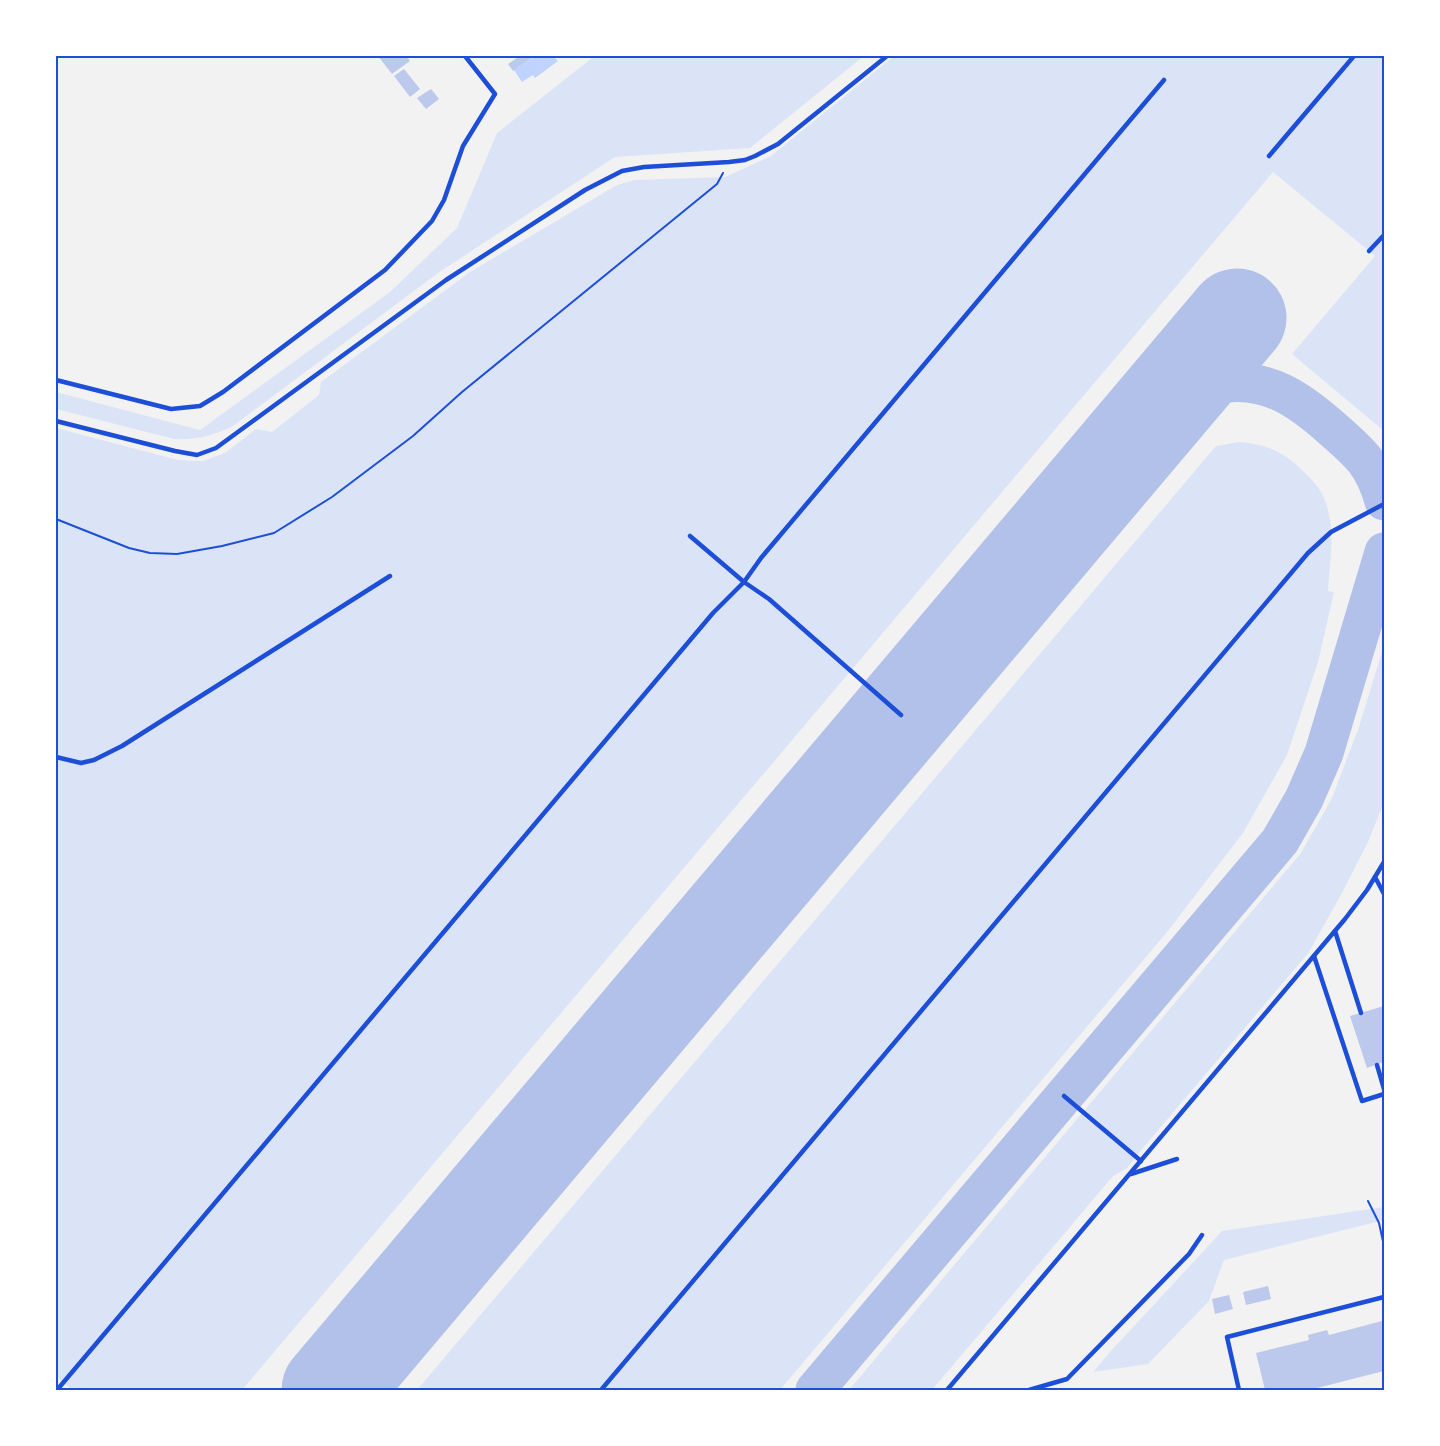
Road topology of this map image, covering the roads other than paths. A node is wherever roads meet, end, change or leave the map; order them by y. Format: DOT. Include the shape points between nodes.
graph roads {
  1 [pos="465,56"];
  2 [pos="887,56"];
  3 [pos="1354,56"];
  4 [pos="1164,80"];
  5 [pos="1269,156"];
  6 [pos="1384,235"];
  7 [pos="1369,251"];
  8 [pos="56,380"];
  9 [pos="56,421"];
  10 [pos="1384,504"];
  11 [pos="690,536"];
  12 [pos="390,576"];
  13 [pos="744,582"];
  14 [pos="901,715"];
  15 [pos="56,757"];
  16 [pos="1384,862"];
  17 [pos="1375,877"];
  18 [pos="1384,894"];
  19 [pos="1335,931"];
  20 [pos="1314,956"];
  21 [pos="1361,1013"];
  22 [pos="1377,1065"];
  23 [pos="1384,1089"];
  24 [pos="1384,1094"];
  25 [pos="1064,1096"];
  26 [pos="1177,1159"];
  27 [pos="1141,1161"];
  28 [pos="1130,1175"];
  29 [pos="1202,1235"];
  30 [pos="1384,1297"];
  31 [pos="57,1390"];
  32 [pos="601,1390"];
  33 [pos="946,1390"];
  34 [pos="1029,1390"];
  35 [pos="1239,1390"];
  1 -- 8 [label="lane" via="495,94 463,146 444,200 432,221 385,270 200,406 171,409"];
  2 -- 9 [label="lane" via="778,144 745,160 622,171 585,190 446,280 216,448 197,455"];
  3 -- 5 [label="lane"];
  4 -- 13 [label="lane"];
  6 -- 7 [label="lane"];
  10 -- 32 [label="lane" via="1331,532 1308,553"];
  11 -- 13 [label="lane"];
  12 -- 15 [label="lane" via="122,746 81,763"];
  13 -- 14 [label="lane" via="769,598"];
  13 -- 31 [label="lane" via="713,613"];
  16 -- 17 [label="lane"];
  17 -- 18 [label="lane"];
  17 -- 19 [label="lane"];
  19 -- 20 [label="lane"];
  19 -- 21 [label="lane"];
  20 -- 24 [label="lane" via="1362,1101"];
  20 -- 27 [label="lane"];
  22 -- 23 [label="lane"];
  25 -- 27 [label="lane"];
  26 -- 28 [label="lane"];
  27 -- 28 [label="lane"];
  28 -- 33 [label="lane"];
  29 -- 34 [label="lane" via="1189,1254 1067,1379"];
  30 -- 35 [label="lane" via="1227,1337"];
}
